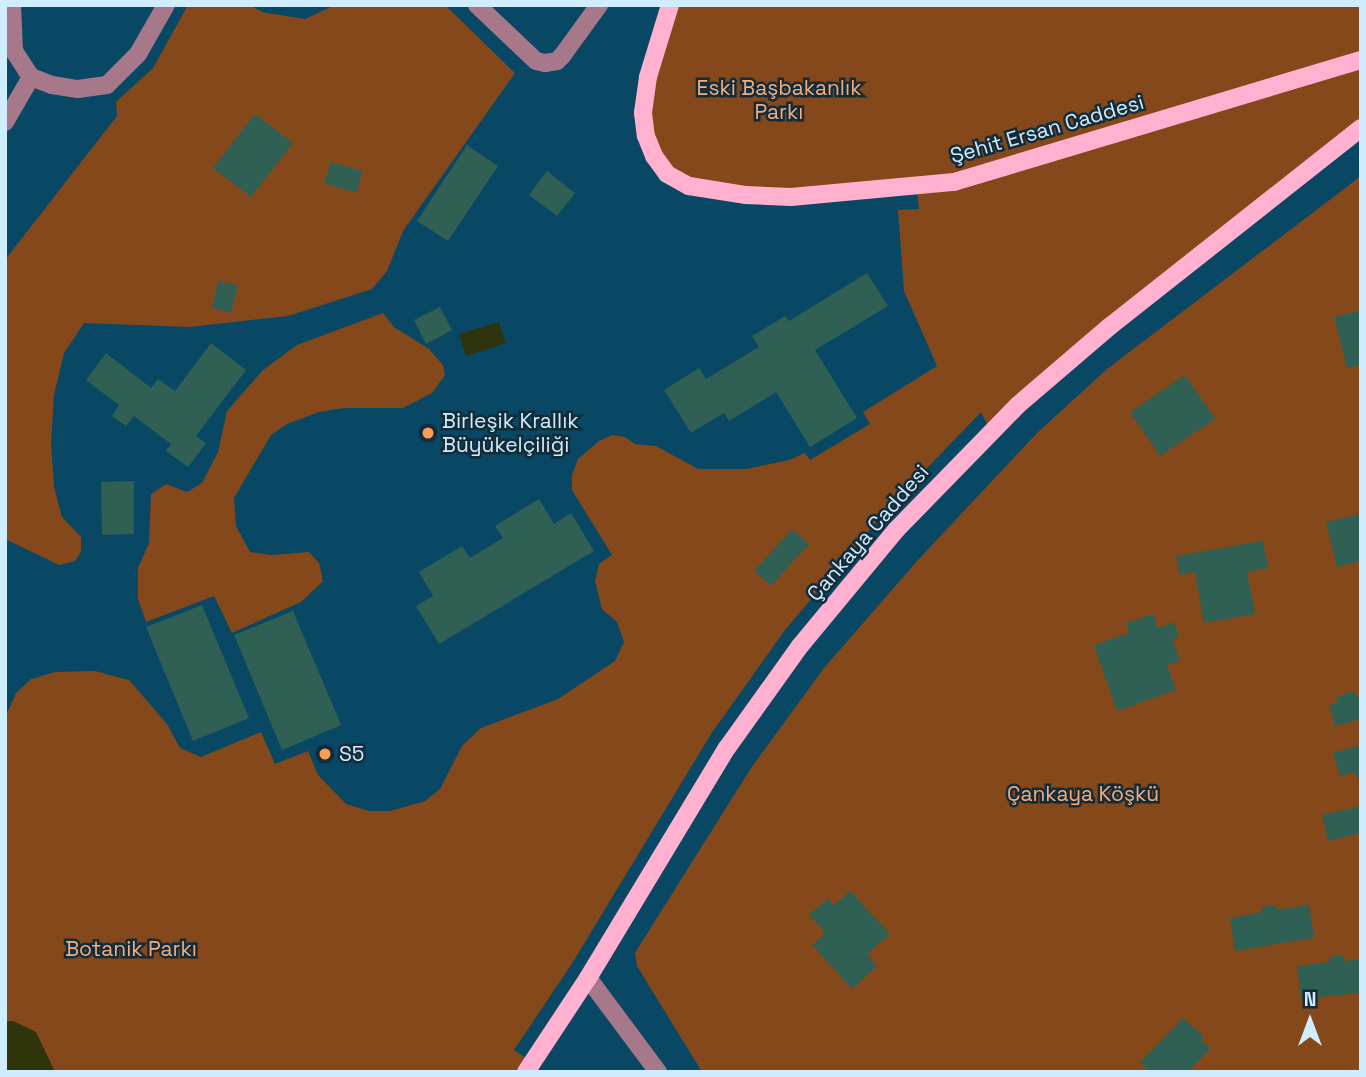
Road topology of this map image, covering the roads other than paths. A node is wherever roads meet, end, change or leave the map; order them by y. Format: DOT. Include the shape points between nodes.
graph roads {
  1 [pos="12,5"];
  2 [pos="166,5"];
  3 [pos="477,5"];
  4 [pos="599,5"];
  5 [pos="670,5"];
  6 [pos="1361,60"];
  7 [pos="31,77"];
  8 [pos="5,122"];
  9 [pos="1361,128"];
  10 [pos="588,978"];
  11 [pos="526,1072"];
  12 [pos="658,1072"];
  1 -- 7 [label="street" via="14,51"];
  2 -- 7 [label="street" via="138,54 107,85 78,89"];
  3 -- 4 [label="street" via="536,61 551,63 562,56"];
  5 -- 6 [label="main road, Şehit Ersan Caddesi" via="648,77 643,113 646,136 667,174 689,186 746,195 791,197 954,182"];
  7 -- 8 [label="street"];
  9 -- 10 [label="main road, Çankaya Caddesi" via="1109,327 1018,405 896,530 800,646 726,748"];
  10 -- 11 [label="main road, Çankaya Caddesi"];
  10 -- 12 [label="street"];
}
